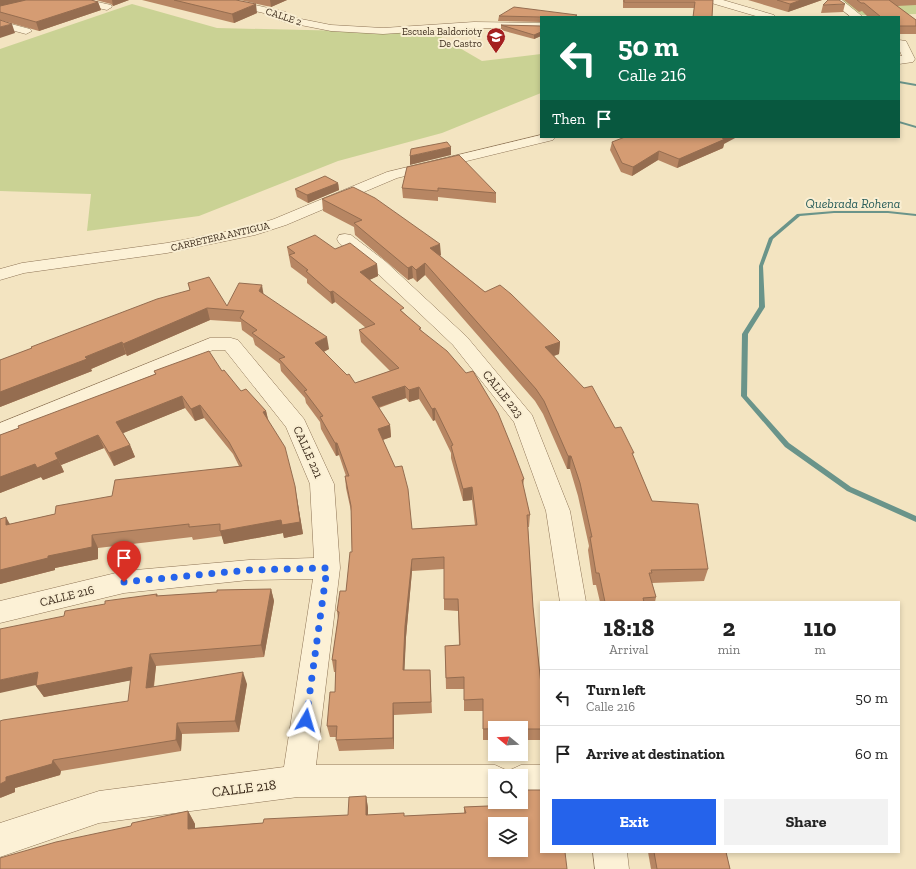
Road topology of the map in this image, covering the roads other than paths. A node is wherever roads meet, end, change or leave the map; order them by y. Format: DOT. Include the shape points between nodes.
graph roads {
  1 [pos="75,0"];
  2 [pos="219,0"];
  3 [pos="712,0"];
  4 [pos="835,0"];
  5 [pos="107,7"];
  6 [pos="767,16"];
  7 [pos="857,16"];
  8 [pos="0,24"];
  9 [pos="540,26"];
  10 [pos="26,31"];
  11 [pos="916,41"];
  12 [pos="900,43"];
  13 [pos="900,60"];
  14 [pos="544,138"];
  15 [pos="345,239"];
  16 [pos="0,275"];
  17 [pos="0,432"];
  18 [pos="327,568"];
  19 [pos="573,601"];
  20 [pos="0,612"];
  21 [pos="298,780"];
  22 [pos="488,781"];
  23 [pos="528,781"];
  24 [pos="540,781"];
  25 [pos="0,840"];
  26 [pos="610,853"];
  27 [pos="612,869"];
  1 -- 5 [label="street"];
  2 -- 9 [label="street, CALLE 2" via="278,12 289,20 325,27 383,31 474,25"];
  3 -- 6 [label="street"];
  4 -- 7 [label="street"];
  8 -- 10 [label="street"];
  11 -- 12 [label="street"];
  12 -- 13 [label="street" via="909,59"];
  14 -- 16 [label="street, CARRETERA ANTIGUA" via="392,175 287,220 249,232 167,248 22,268"];
  15 -- 19 [label="street, CALLE 223" via="379,265 460,341 524,420 558,511"];
  17 -- 18 [label="street, CALLE 221" via="210,344 231,344 296,424 322,484"];
  18 -- 20 [label="street, CALLE 216" via="249,570 124,582"];
  18 -- 21 [label="street, CALLE 221"];
  21 -- 22 [label="street, CALLE 218"];
  21 -- 25 [label="street, CALLE 218" via="99,807"];
  23 -- 24 [label="street"];
  26 -- 27 [label="street"];
}
